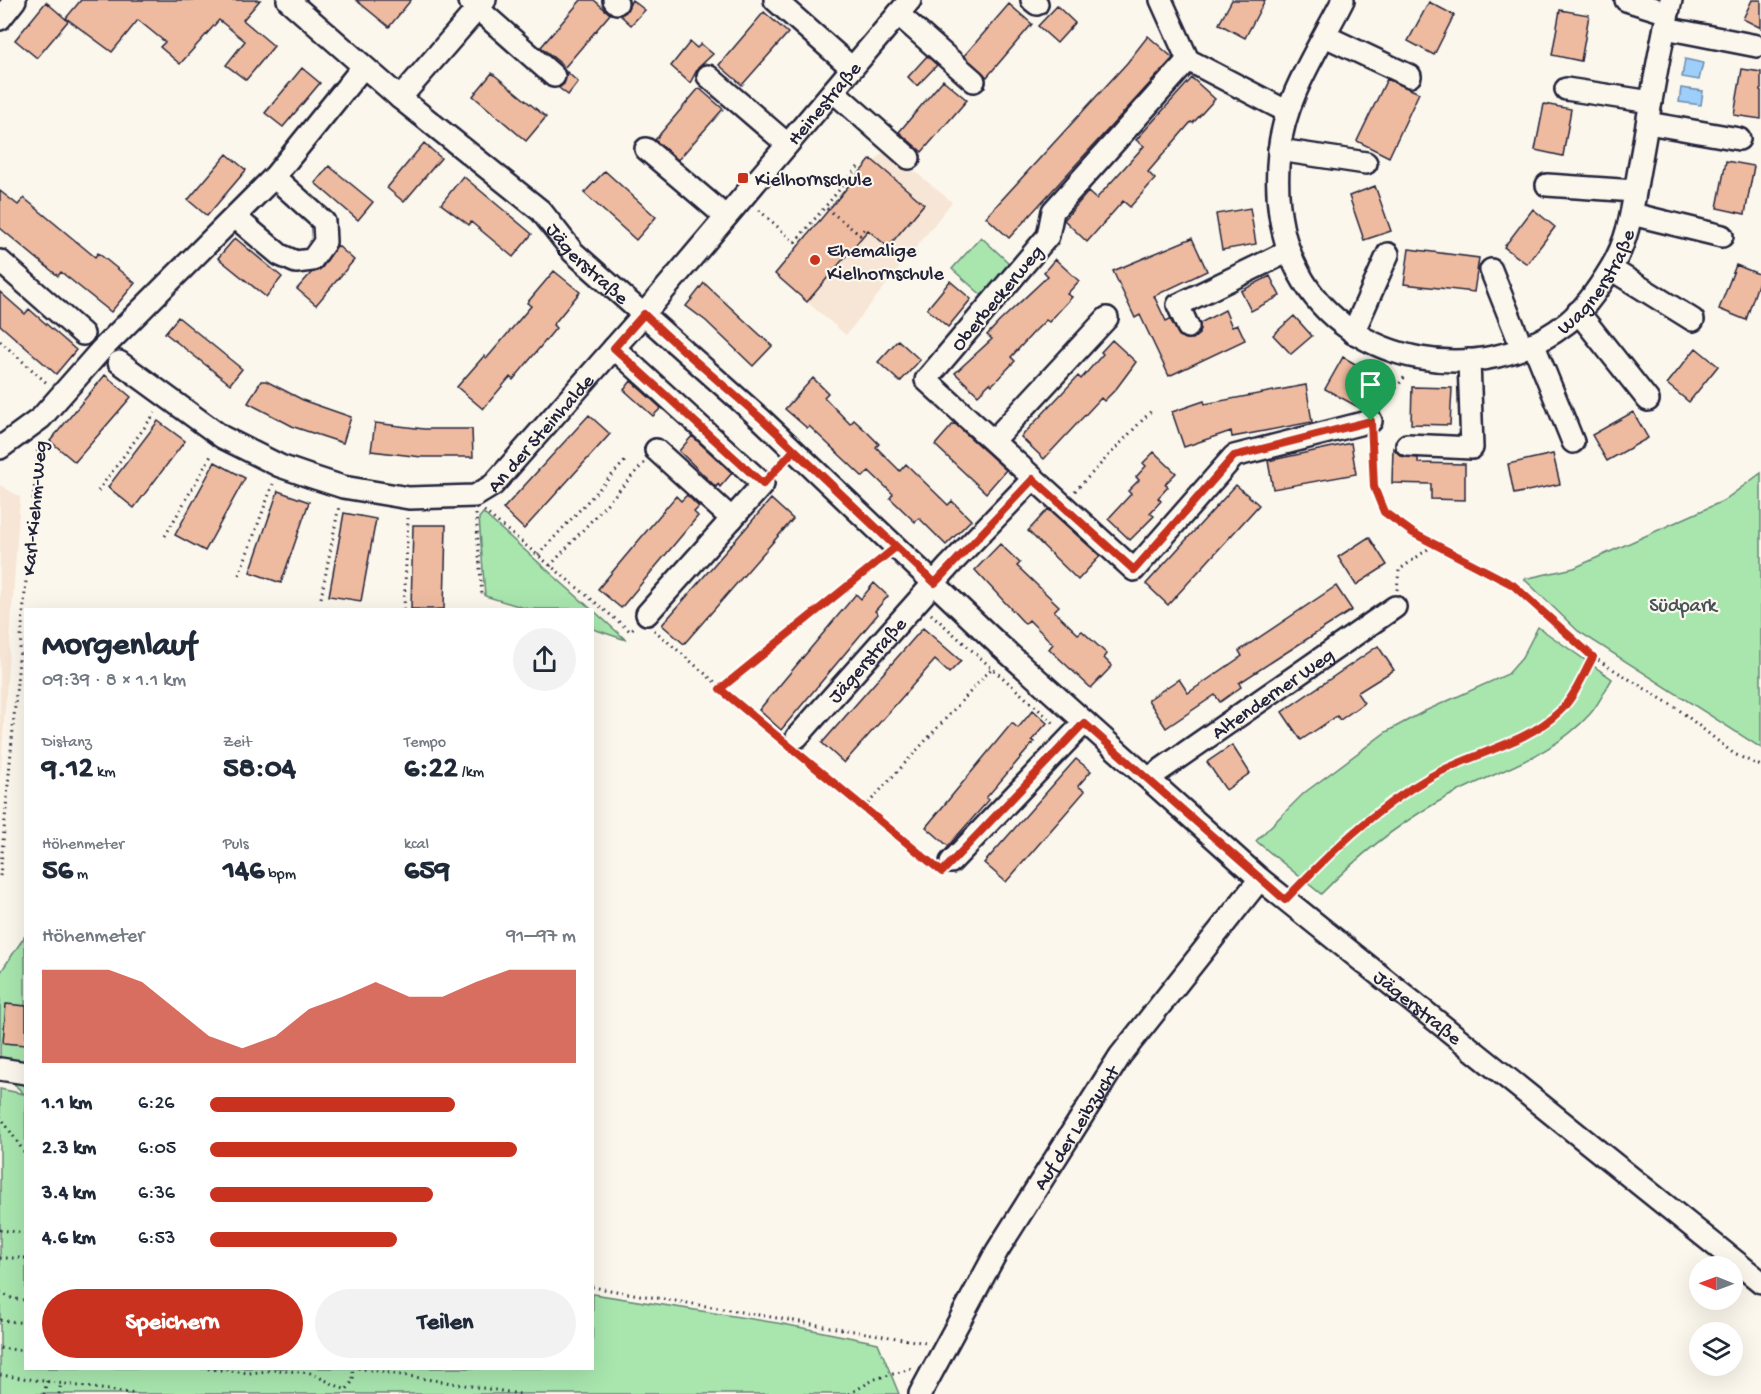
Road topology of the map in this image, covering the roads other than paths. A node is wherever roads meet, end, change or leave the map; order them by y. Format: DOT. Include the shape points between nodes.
graph roads {
  1 [pos="15,0"];
  2 [pos="288,0"];
  3 [pos="775,0"];
  4 [pos="1161,0"];
  5 [pos="1626,0"];
  6 [pos="1340,1"];
  7 [pos="477,3"];
  8 [pos="904,7"];
  9 [pos="1668,14"];
  10 [pos="0,18"];
  11 [pos="1325,36"];
  12 [pos="1757,46"];
  13 [pos="1188,60"];
  14 [pos="363,67"];
  15 [pos="852,68"];
  16 [pos="554,76"];
  17 [pos="708,76"];
  18 [pos="1410,76"];
  19 [pos="974,81"];
  20 [pos="1566,89"];
  21 [pos="833,91"];
  22 [pos="400,98"];
  23 [pos="1651,102"];
  24 [pos="1286,111"];
  25 [pos="1648,123"];
  26 [pos="1740,139"];
  27 [pos="787,144"];
  28 [pos="646,148"];
  29 [pos="1279,150"];
  30 [pos="909,158"];
  31 [pos="1366,163"];
  32 [pos="274,177"];
  33 [pos="1547,184"];
  34 [pos="1635,191"];
  35 [pos="1632,214"];
  36 [pos="235,216"];
  37 [pos="726,218"];
  38 [pos="1722,236"];
  39 [pos="1289,251"];
  40 [pos="1388,254"];
  41 [pos="0,261"];
  42 [pos="1611,269"];
  43 [pos="1491,270"];
  44 [pos="1578,312"];
  45 [pos="644,314"];
  46 [pos="1107,318"];
  47 [pos="1693,320"];
  48 [pos="1188,327"];
  49 [pos="1346,328"];
  50 [pos="84,334"];
  51 [pos="1527,346"];
  52 [pos="614,348"];
  53 [pos="1469,360"];
  54 [pos="119,362"];
  55 [pos="1648,400"];
  56 [pos="1371,421"];
  57 [pos="994,440"];
  58 [pos="1573,442"];
  59 [pos="1407,445"];
  60 [pos="0,448"];
  61 [pos="656,450"];
  62 [pos="1033,479"];
  63 [pos="732,519"];
  64 [pos="935,583"];
  65 [pos="1395,608"];
  66 [pos="644,616"];
  67 [pos="1084,723"];
  68 [pos="793,742"];
  69 [pos="1149,778"];
  70 [pos="951,862"];
  71 [pos="1260,879"];
  72 [pos="0,1069"];
  73 [pos="24,1073"];
  74 [pos="1761,1282"];
  75 [pos="920,1394"];
  1 -- 10 [label="street"];
  2 -- 14 [label="street, Jägerstraße"];
  3 -- 15 [label="street"];
  4 -- 13 [label="street"];
  5 -- 9 [label="street"];
  6 -- 11 [label="street, Wagnerstraße"];
  7 -- 16 [label="street"];
  7 -- 22 [label="street"];
  8 -- 15 [label="street, Heinestraße"];
  8 -- 19 [label="street"];
  9 -- 12 [label="street"];
  9 -- 23 [label="street, Wagnerstraße"];
  11 -- 18 [label="street"];
  11 -- 24 [label="street, Wagnerstraße"];
  13 -- 24 [label="street"];
  13 -- 57 [label="street, Oberbeckerweg" via="1053,212 1047,236 927,380"];
  14 -- 22 [label="street, Jägerstraße"];
  14 -- 32 [label="street, Karl-Kiehm-Weg"];
  15 -- 21 [label="street, Heinestraße"];
  17 -- 27 [label="street"];
  20 -- 23 [label="street"];
  21 -- 27 [label="street, Heinestraße"];
  21 -- 30 [label="street"];
  22 -- 45 [label="street, Jägerstraße" via="541,211 573,252"];
  23 -- 25 [label="street, Wagnerstraße"];
  24 -- 29 [label="street, Wagnerstraße"];
  25 -- 26 [label="street"];
  25 -- 34 [label="street, Wagnerstraße"];
  27 -- 37 [label="street, Heinestraße"];
  28 -- 37 [label="street"];
  29 -- 31 [label="street"];
  29 -- 39 [label="street, Wagnerstraße" via="1278,200"];
  32 -- 36 [label="street, Karl-Kiehm-Weg"];
  32 -- 36 [label="street" via="324,222 325,242 312,260 296,262 280,255"];
  33 -- 34 [label="street"];
  34 -- 35 [label="street, Wagnerstraße"];
  35 -- 38 [label="street"];
  35 -- 42 [label="street, Wagnerstraße"];
  36 -- 60 [label="street, Karl-Kiehm-Weg" via="101,350 40,418"];
  37 -- 45 [label="street, Heinestraße"];
  39 -- 48 [label="street" via="1178,305"];
  39 -- 49 [label="street, Wagnerstraße" via="1309,290"];
  40 -- 49 [label="street"];
  41 -- 50 [label="street"];
  42 -- 44 [label="street, Wagnerstraße"];
  42 -- 47 [label="street"];
  43 -- 51 [label="street"];
  44 -- 51 [label="street, Wagnerstraße" via="1567,323"];
  44 -- 55 [label="street"];
  45 -- 52 [label="street, An der Steinhalde"];
  45 -- 64 [label="street, Jägerstraße"];
  46 -- 57 [label="street"];
  49 -- 53 [label="street, Wagnerstraße" via="1386,350 1419,359"];
  51 -- 53 [label="street, Wagnerstraße"];
  51 -- 58 [label="street"];
  52 -- 54 [label="street, An der Steinhalde" via="493,485 475,500 409,498 343,487 280,466 222,437"];
  52 -- 63 [label="street" via="763,484"];
  53 -- 59 [label="street" via="1472,448"];
  56 -- 62 [label="street, Oberbeckerweg" via="1234,456 1134,570"];
  57 -- 62 [label="street, Oberbeckerweg"];
  61 -- 63 [label="street"];
  62 -- 64 [label="street"];
  63 -- 66 [label="street"];
  64 -- 67 [label="street, Jägerstraße"];
  64 -- 68 [label="street, Jägerstraße"];
  65 -- 69 [label="street, Altenderner Weg"];
  67 -- 69 [label="street, Jägerstraße"];
  67 -- 70 [label="street"];
  69 -- 71 [label="street, Jägerstraße"];
  71 -- 74 [label="street, Jägerstraße"];
  71 -- 75 [label="street, Auf der Leibzucht" via="1120,1056 997,1251"];
  72 -- 73 [label="street"];
}
